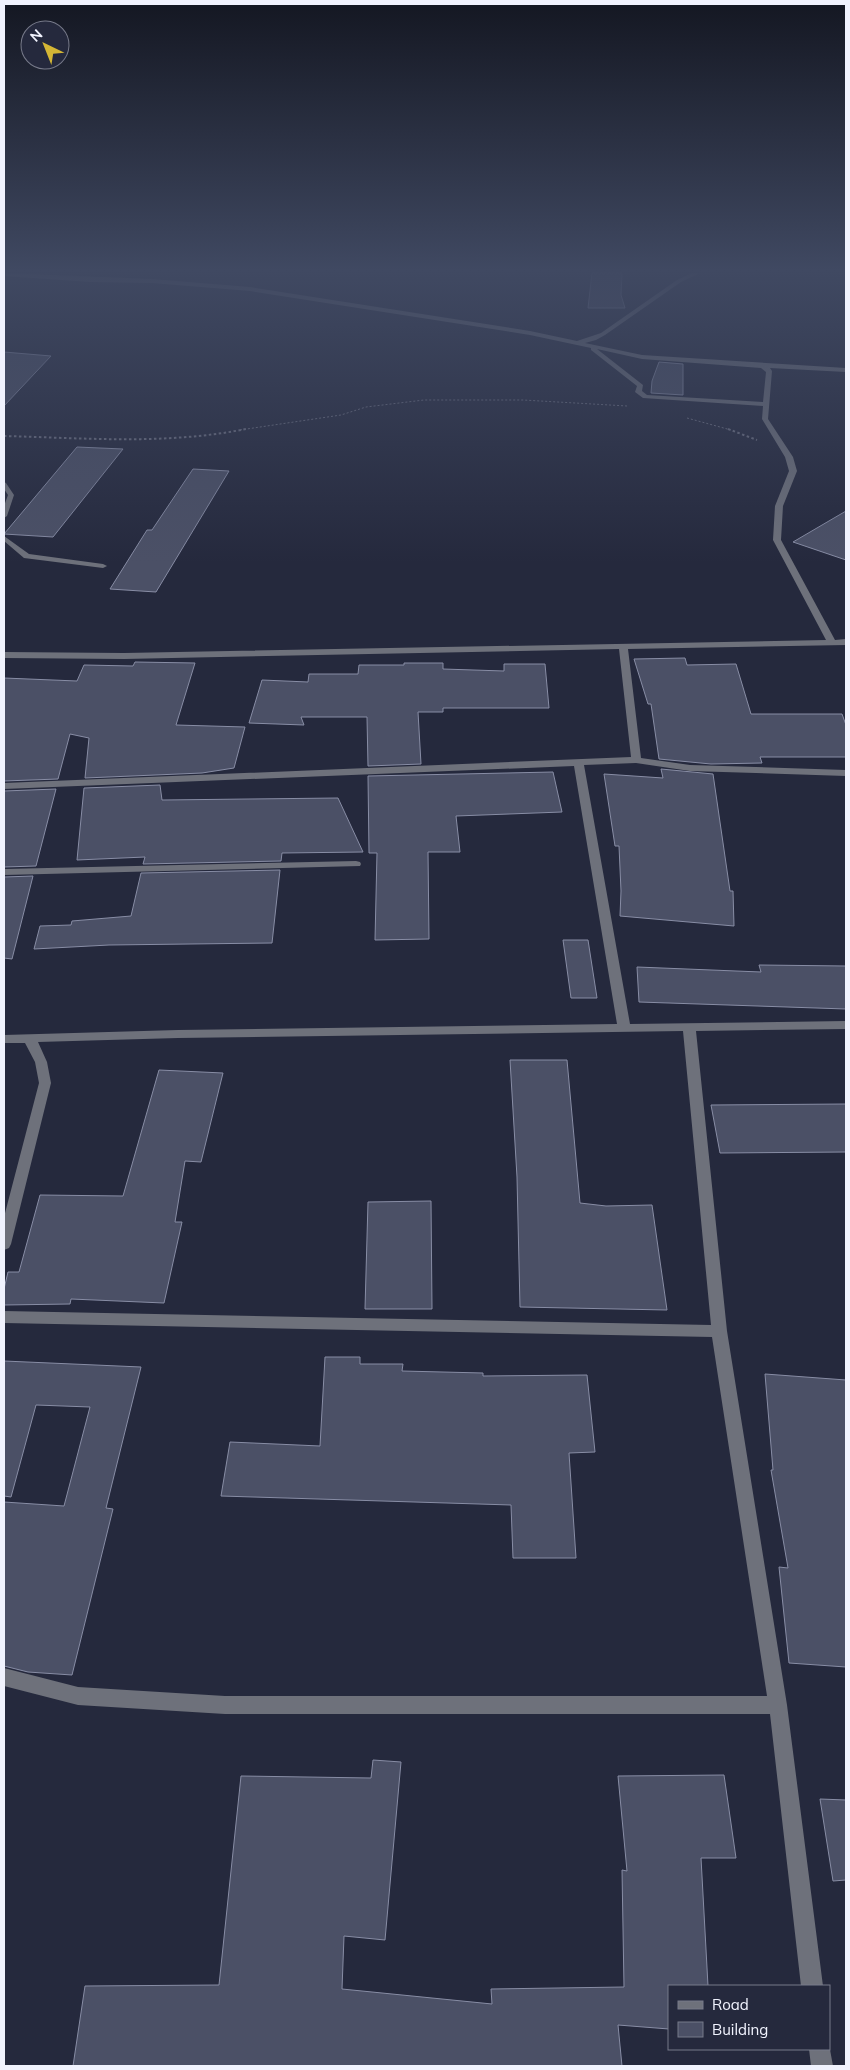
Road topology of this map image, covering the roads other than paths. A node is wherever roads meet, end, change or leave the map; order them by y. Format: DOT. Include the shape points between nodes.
graph roads {
  1 [pos="619,370"];
  2 [pos="767,370"];
  3 [pos="766,404"];
  4 [pos="4,484"];
  5 [pos="4,516"];
  6 [pos="4,538"];
  7 [pos="103,566"];
  8 [pos="831,641"];
  9 [pos="846,642"];
  10 [pos="623,646"];
  11 [pos="4,655"];
  12 [pos="636,760"];
  13 [pos="579,763"];
  14 [pos="846,773"];
  15 [pos="4,786"];
  16 [pos="356,864"];
  17 [pos="4,872"];
  18 [pos="846,1025"];
  19 [pos="624,1026"];
  20 [pos="689,1027"];
  21 [pos="4,1039"];
  22 [pos="30,1039"];
  23 [pos="4,1244"];
  24 [pos="4,1317"];
  25 [pos="719,1331"];
  26 [pos="4,1677"];
  27 [pos="778,1705"];
  28 [pos="812,1985"];
  29 [pos="820,2050"];
  30 [pos="822,2066"];
  1 -- 3 [label="street" via="641,386 638,392 645,397"];
  2 -- 3 [label="street"];
  3 -- 8 [label="street" via="765,419 789,457 793,470 779,506 777,540"];
  4 -- 5 [label="lane" via="11,495"];
  6 -- 7 [label="lane" via="27,556"];
  8 -- 9 [label="street"];
  8 -- 10 [label="street"];
  10 -- 11 [label="street" via="142,656"];
  10 -- 12 [label="street"];
  12 -- 13 [label="street"];
  12 -- 14 [label="street" via="690,768"];
  13 -- 15 [label="street"];
  13 -- 19 [label="street"];
  16 -- 17 [label="street"];
  18 -- 20 [label="street"];
  19 -- 20 [label="street"];
  19 -- 22 [label="street"];
  20 -- 25 [label="street"];
  21 -- 22 [label="street"];
  22 -- 23 [label="street" via="41,1062 45,1083"];
  24 -- 25 [label="street"];
  25 -- 27 [label="street"];
  26 -- 27 [label="street" via="78,1696 225,1705"];
  27 -- 28 [label="street"];
  29 -- 30 [label="street"];
}
